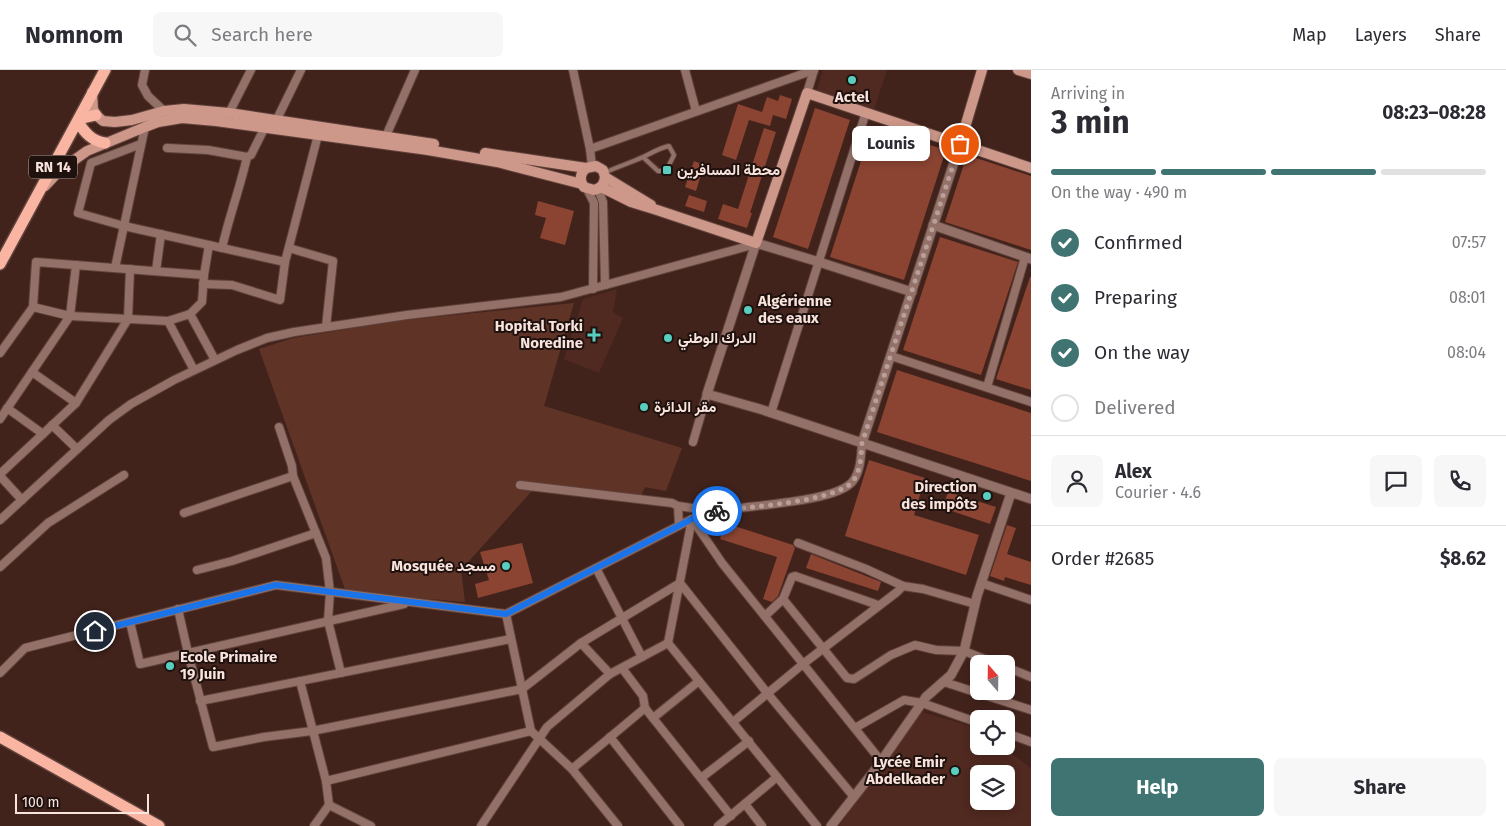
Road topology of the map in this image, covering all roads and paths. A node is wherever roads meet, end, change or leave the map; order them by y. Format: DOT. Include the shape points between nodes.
graph roads {
  1 [pos="105,70"];
  2 [pos="145,70"];
  3 [pos="251,70"];
  4 [pos="301,70"];
  5 [pos="415,70"];
  6 [pos="573,70"];
  7 [pos="685,70"];
  8 [pos="814,70"];
  9 [pos="982,70"];
  10 [pos="1018,70"];
  11 [pos="1031,74"];
  12 [pos="92,92"];
  13 [pos="807,92"];
  14 [pos="164,111"];
  15 [pos="696,111"];
  16 [pos="866,112"];
  17 [pos="229,113"];
  18 [pos="96,115"];
  19 [pos="276,121"];
  20 [pos="78,122"];
  21 [pos="145,127"];
  22 [pos="265,127"];
  23 [pos="318,135"];
  24 [pos="386,136"];
  25 [pos="105,143"];
  26 [pos="141,144"];
  27 [pos="960,144"];
  28 [pos="167,148"];
  29 [pos="590,149"];
  30 [pos="247,157"];
  31 [pos="643,157"];
  32 [pos="1031,168"];
  33 [pos="597,170"];
  34 [pos="592,187"];
  35 [pos="38,194"];
  36 [pos="657,210"];
  37 [pos="934,225"];
  38 [pos="124,226"];
  39 [pos="161,234"];
  40 [pos="756,244"];
  41 [pos="209,245"];
  42 [pos="222,248"];
  43 [pos="289,248"];
  44 [pos="1028,258"];
  45 [pos="285,262"];
  46 [pos="819,262"];
  47 [pos="0,264"];
  48 [pos="76,265"];
  49 [pos="115,268"];
  50 [pos="130,269"];
  51 [pos="156,271"];
  52 [pos="204,275"];
  53 [pos="203,284"];
  54 [pos="605,286"];
  55 [pos="593,289"];
  56 [pos="912,292"];
  57 [pos="33,307"];
  58 [pos="190,314"];
  59 [pos="70,316"];
  60 [pos="128,319"];
  61 [pos="168,321"];
  62 [pos="326,328"];
  63 [pos="0,352"];
  64 [pos="890,356"];
  65 [pos="215,360"];
  66 [pos="194,370"];
  67 [pos="32,372"];
  68 [pos="987,388"];
  69 [pos="708,394"];
  70 [pos="1031,402"];
  71 [pos="76,403"];
  72 [pos="7,408"];
  73 [pos="771,413"];
  74 [pos="0,419"];
  75 [pos="52,425"];
  76 [pos="279,427"];
  77 [pos="43,434"];
  78 [pos="693,442"];
  79 [pos="862,443"];
  80 [pos="77,449"];
  81 [pos="0,475"];
  82 [pos="124,475"];
  83 [pos="293,476"];
  84 [pos="520,485"];
  85 [pos="1011,493"];
  86 [pos="1031,499"];
  87 [pos="22,500"];
  88 [pos="678,506"];
  89 [pos="716,511"];
  90 [pos="184,513"];
  91 [pos="692,519"];
  92 [pos="0,520"];
  93 [pos="679,525"];
  94 [pos="316,532"];
  95 [pos="798,543"];
  96 [pos="0,566"];
  97 [pos="596,568"];
  98 [pos="197,570"];
  99 [pos="680,583"];
  100 [pos="981,584"];
  101 [pos="903,586"];
  102 [pos="330,592"];
  103 [pos="782,599"];
  104 [pos="1031,600"];
  105 [pos="411,602"];
  106 [pos="975,604"];
  107 [pos="878,605"];
  108 [pos="178,610"];
  109 [pos="506,614"];
  110 [pos="765,616"];
  111 [pos="622,619"];
  112 [pos="328,621"];
  113 [pos="130,622"];
  114 [pos="512,639"];
  115 [pos="668,643"];
  116 [pos="581,644"];
  117 [pos="822,649"];
  118 [pos="964,651"];
  119 [pos="188,653"];
  120 [pos="974,655"];
  121 [pos="642,656"];
  122 [pos="803,664"];
  123 [pos="622,668"];
  124 [pos="1015,671"];
  125 [pos="0,673"];
  126 [pos="341,673"];
  127 [pos="610,674"];
  128 [pos="1031,677"];
  129 [pos="300,681"];
  130 [pos="699,681"];
  131 [pos="944,682"];
  132 [pos="522,689"];
  133 [pos="768,694"];
  134 [pos="200,701"];
  135 [pos="922,703"];
  136 [pos="645,708"];
  137 [pos="1031,710"];
  138 [pos="653,718"];
  139 [pos="970,720"];
  140 [pos="733,722"];
  141 [pos="854,728"];
  142 [pos="312,731"];
  143 [pos="531,731"];
  144 [pos="1015,736"];
  145 [pos="0,737"];
  146 [pos="610,737"];
  147 [pos="538,738"];
  148 [pos="748,741"];
  149 [pos="1031,742"];
  150 [pos="882,761"];
  151 [pos="572,769"];
  152 [pos="778,777"];
  153 [pos="701,778"];
  154 [pos="326,781"];
  155 [pos="854,797"];
  156 [pos="745,804"];
  157 [pos="329,805"];
  158 [pos="731,816"];
  159 [pos="159,826"];
  160 [pos="314,826"];
  161 [pos="371,826"];
  162 [pos="481,826"];
  163 [pos="618,826"];
  164 [pos="680,826"];
  165 [pos="718,826"];
  166 [pos="762,826"];
  167 [pos="817,826"];
  168 [pos="831,826"];
  1 -- 12 [label="main road, RN 14"];
  2 -- 14 [label="street" via="142,84 148,96"];
  3 -- 17 [label="street"];
  4 -- 19 [label="street"];
  5 -- 24 [label="street"];
  6 -- 29 [label="street"];
  7 -- 15 [label="street"];
  8 -- 13 [label="street"];
  8 -- 15 [label="street"];
  9 -- 27 [label="main road"];
  10 -- 11 [label="main road"];
  12 -- 18 [label="main road"];
  12 -- 20 [label="main road, RN 14"];
  13 -- 16 [label="main road"];
  13 -- 40 [label="main road"];
  14 -- 17 [label="main road" via="184,109"];
  14 -- 18 [label="main road" via="115,122 104,121"];
  15 -- 29 [label="street"];
  16 -- 27 [label="main road"];
  16 -- 46 [label="street"];
  17 -- 19 [label="main road"];
  18 -- 20 [label="main road"];
  19 -- 24 [label="main road"];
  20 -- 25 [label="main road" via="85,133 97,142"];
  20 -- 35 [label="main road, RN 14"];
  21 -- 22 [label="main road" via="182,118"];
  21 -- 25 [label="main road"];
  21 -- 26 [label="street"];
  22 -- 23 [label="main road"];
  22 -- 30 [label="street"];
  23 -- 34 [label="main road" via="497,162"];
  23 -- 43 [label="street"];
  24 -- 33 [label="main road"];
  25 -- 35 [label="main road" via="60,170"];
  26 -- 38 [label="street"];
  26 -- 38 [label="street" via="91,163 78,213"];
  27 -- 32 [label="main road"];
  27 -- 37 [label="street"];
  28 -- 30 [label="street" via="208,150"];
  29 -- 33 [label="street"];
  30 -- 42 [label="street"];
  31 -- 31 [label="lane" via="669,146 674,155 666,171 658,171"];
  31 -- 33 [label="lane"];
  33 -- 34 [label="main road" via="604,182"];
  33 -- 34 [label="main road" via="580,177"];
  33 -- 36 [label="main road"];
  34 -- 36 [label="main road"];
  34 -- 54 [label="street" via="602,202"];
  34 -- 55 [label="street"];
  35 -- 47 [label="main road, RN 14"];
  36 -- 40 [label="main road"];
  37 -- 44 [label="street"];
  37 -- 56 [label="street"];
  38 -- 39 [label="street"];
  38 -- 49 [label="street"];
  39 -- 41 [label="street"];
  39 -- 51 [label="street"];
  40 -- 46 [label="street"];
  40 -- 54 [label="street"];
  40 -- 69 [label="street"];
  41 -- 42 [label="street"];
  41 -- 52 [label="street"];
  42 -- 45 [label="street"];
  43 -- 45 [label="street"];
  43 -- 62 [label="street" via="333,260"];
  44 -- 68 [label="street"];
  45 -- 53 [label="street" via="280,300 232,285"];
  46 -- 56 [label="street"];
  46 -- 73 [label="street"];
  48 -- 49 [label="street"];
  48 -- 57 [label="street" via="36,262"];
  48 -- 59 [label="street"];
  49 -- 50 [label="street"];
  50 -- 51 [label="street"];
  50 -- 60 [label="street"];
  51 -- 52 [label="street"];
  52 -- 53 [label="street"];
  53 -- 58 [label="street" via="202,302"];
  54 -- 55 [label="street"];
  55 -- 62 [label="street"];
  56 -- 64 [label="street"];
  57 -- 59 [label="street"];
  57 -- 63 [label="street"];
  58 -- 61 [label="street"];
  58 -- 65 [label="street"];
  59 -- 60 [label="street"];
  59 -- 67 [label="street"];
  60 -- 61 [label="street"];
  60 -- 71 [label="street"];
  61 -- 66 [label="street"];
  62 -- 65 [label="street" via="267,338"];
  64 -- 68 [label="street"];
  64 -- 79 [label="street"];
  65 -- 66 [label="street"];
  66 -- 80 [label="street" via="131,404"];
  67 -- 71 [label="street"];
  67 -- 72 [label="street"];
  68 -- 70 [label="street"];
  69 -- 73 [label="street"];
  69 -- 78 [label="street"];
  71 -- 75 [label="street"];
  72 -- 74 [label="street"];
  72 -- 77 [label="street"];
  73 -- 79 [label="street"];
  75 -- 77 [label="street"];
  75 -- 80 [label="street"];
  76 -- 83 [label="street"];
  77 -- 81 [label="street"];
  79 -- 85 [label="street"];
  79 -- 89 [label="street" via="860,463 852,481 839,490 818,498"];
  80 -- 87 [label="street"];
  81 -- 87 [label="street"];
  82 -- 96 [label="street" via="48,523"];
  83 -- 90 [label="street"];
  83 -- 94 [label="street"];
  84 -- 88 [label="street"];
  85 -- 86 [label="street"];
  85 -- 100 [label="street"];
  87 -- 92 [label="street"];
  88 -- 89 [label="street"];
  88 -- 93 [label="street"];
  89 -- 91 [label="street"];
  91 -- 93 [label="street"];
  91 -- 99 [label="street"];
  91 -- 110 [label="street"];
  93 -- 97 [label="street"];
  94 -- 98 [label="street" via="232,562"];
  94 -- 102 [label="street" via="326,558"];
  95 -- 101 [label="street"];
  97 -- 109 [label="street"];
  97 -- 111 [label="street"];
  99 -- 111 [label="street"];
  99 -- 115 [label="street"];
  99 -- 133 [label="street"];
  100 -- 104 [label="street"];
  100 -- 106 [label="street"];
  101 -- 106 [label="street"];
  101 -- 107 [label="street"];
  102 -- 105 [label="street"];
  102 -- 108 [label="street" via="276,585"];
  102 -- 112 [label="street"];
  103 -- 107 [label="street" via="795,576"];
  103 -- 110 [label="street"];
  103 -- 117 [label="street"];
  105 -- 109 [label="street"];
  105 -- 112 [label="street"];
  106 -- 118 [label="street"];
  107 -- 117 [label="street"];
  108 -- 113 [label="street"];
  108 -- 119 [label="street"];
  109 -- 114 [label="street"];
  110 -- 122 [label="street"];
  111 -- 116 [label="street"];
  111 -- 121 [label="street"];
  112 -- 119 [label="street"];
  112 -- 126 [label="street"];
  113 -- 119 [label="street" via="140,664"];
  113 -- 125 [label="street" via="24,648"];
  114 -- 126 [label="street"];
  114 -- 132 [label="street"];
  115 -- 121 [label="street"];
  115 -- 130 [label="street"];
  116 -- 127 [label="street"];
  116 -- 132 [label="street"];
  117 -- 118 [label="street" via="850,679 915,645"];
  117 -- 122 [label="street"];
  118 -- 120 [label="street"];
  118 -- 131 [label="street"];
  119 -- 134 [label="street"];
  121 -- 123 [label="street"];
  122 -- 133 [label="street"];
  122 -- 141 [label="street"];
  123 -- 127 [label="street"];
  123 -- 136 [label="street" via="643,696"];
  124 -- 128 [label="street"];
  126 -- 129 [label="street"];
  127 -- 147 [label="street"];
  129 -- 134 [label="street"];
  129 -- 142 [label="street"];
  130 -- 138 [label="street"];
  130 -- 140 [label="street"];
  131 -- 135 [label="street"];
  131 -- 137 [label="street"];
  132 -- 142 [label="street"];
  132 -- 143 [label="street"];
  133 -- 140 [label="street"];
  133 -- 155 [label="street"];
  134 -- 142 [label="street" via="213,747"];
  135 -- 139 [label="street"];
  135 -- 141 [label="street" via="900,701"];
  135 -- 150 [label="street"];
  136 -- 138 [label="street"];
  136 -- 146 [label="street"];
  138 -- 153 [label="street"];
  140 -- 148 [label="street"];
  141 -- 150 [label="street"];
  142 -- 154 [label="street"];
  143 -- 147 [label="street"];
  143 -- 154 [label="street"];
  144 -- 149 [label="street"];
  145 -- 159 [label="main road"];
  146 -- 151 [label="street"];
  146 -- 164 [label="street"];
  147 -- 151 [label="street"];
  147 -- 162 [label="street"];
  148 -- 152 [label="street"];
  148 -- 153 [label="street"];
  150 -- 155 [label="street"];
  151 -- 163 [label="street"];
  152 -- 156 [label="street"];
  152 -- 167 [label="street"];
  153 -- 158 [label="street"];
  154 -- 157 [label="street"];
  155 -- 168 [label="street"];
  156 -- 158 [label="street"];
  156 -- 166 [label="street"];
  157 -- 160 [label="street"];
  157 -- 161 [label="street"];
  158 -- 165 [label="street"];
}
